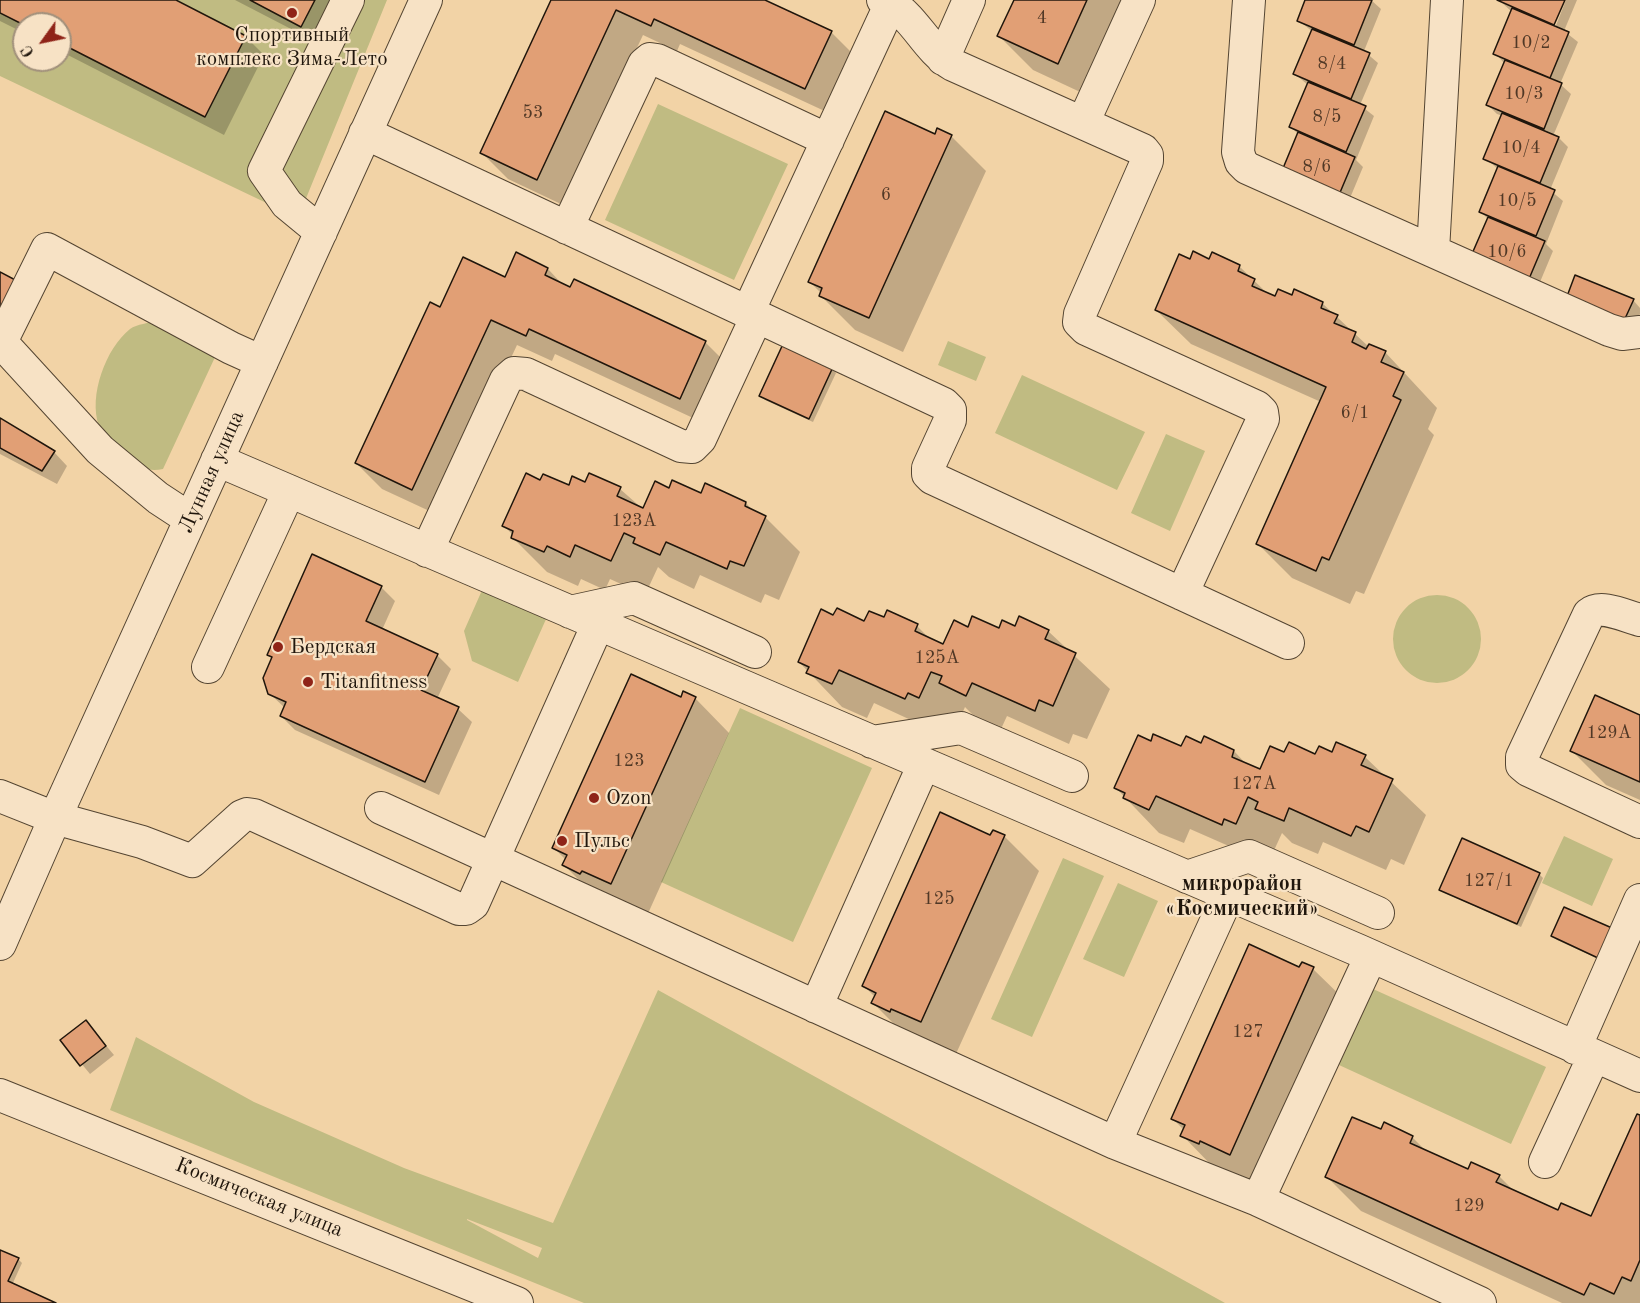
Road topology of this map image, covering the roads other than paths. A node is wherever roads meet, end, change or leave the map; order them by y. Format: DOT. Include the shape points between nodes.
graph roads {
  1 [pos="348,0"];
  2 [pos="426,0"];
  3 [pos="969,0"];
  4 [pos="1139,0"];
  5 [pos="1249,0"];
  6 [pos="1447,0"];
  7 [pos="895,3"];
  8 [pos="943,59"];
  9 [pos="1083,123"];
  10 [pos="366,133"];
  11 [pos="828,140"];
  12 [pos="567,228"];
  13 [pos="321,232"];
  14 [pos="1433,251"];
  15 [pos="752,314"];
  16 [pos="1640,332"];
  17 [pos="262,362"];
  18 [pos="217,460"];
  19 [pos="289,491"];
  20 [pos="190,519"];
  21 [pos="427,551"];
  22 [pos="1182,594"];
  23 [pos="570,612"];
  24 [pos="1640,620"];
  25 [pos="598,624"];
  26 [pos="1288,643"];
  27 [pos="755,652"];
  28 [pos="208,667"];
  29 [pos="872,742"];
  30 [pos="924,764"];
  31 [pos="1072,776"];
  32 [pos="0,796"];
  33 [pos="381,808"];
  34 [pos="55,818"];
  35 [pos="1640,822"];
  36 [pos="493,859"];
  37 [pos="1187,877"];
  38 [pos="1228,895"];
  39 [pos="1640,900"];
  40 [pos="1378,913"];
  41 [pos="0,944"];
  42 [pos="1371,956"];
  43 [pos="816,1007"];
  44 [pos="1585,1052"];
  45 [pos="1640,1076"];
  46 [pos="0,1095"];
  47 [pos="1114,1143"];
  48 [pos="1545,1162"];
  49 [pos="1258,1200"];
  50 [pos="517,1303"];
  51 [pos="1480,1303"];
  1 -- 13 [label="street" via="264,171 287,204"];
  2 -- 10 [label="street, Лунная улица"];
  3 -- 8 [label="street"];
  4 -- 9 [label="street"];
  5 -- 14 [label="street" via="1238,152 1241,162"];
  6 -- 14 [label="street"];
  7 -- 8 [label="street"];
  7 -- 11 [label="street"];
  8 -- 9 [label="street"];
  9 -- 22 [label="street" via="1143,150 1147,162 1080,314 1080,322 1086,329 1262,412 1263,419"];
  10 -- 12 [label="street"];
  10 -- 13 [label="street, Лунная улица"];
  11 -- 12 [label="street" via="650,59 644,64"];
  11 -- 15 [label="street"];
  12 -- 15 [label="street"];
  13 -- 17 [label="street, Лунная улица"];
  14 -- 16 [label="street" via="1609,330 1622,334"];
  15 -- 21 [label="street" via="700,439 692,447 681,446 526,374 514,373 506,380"];
  15 -- 22 [label="street" via="944,404 950,410 950,420 928,468 932,478"];
  17 -- 18 [label="street, Лунная улица"];
  17 -- 20 [label="street" via="47,249 1,342 100,450"];
  18 -- 19 [label="street"];
  18 -- 20 [label="street, Лунная улица"];
  19 -- 21 [label="street"];
  19 -- 28 [label="street"];
  20 -- 34 [label="street, Лунная улица"];
  21 -- 23 [label="street"];
  22 -- 26 [label="street"];
  23 -- 25 [label="street"];
  23 -- 27 [label="street" via="634,598"];
  24 -- 35 [label="street" via="1600,610 1589,615 1522,757 1522,765"];
  25 -- 29 [label="street"];
  25 -- 36 [label="street"];
  29 -- 30 [label="street"];
  29 -- 31 [label="street" via="961,728"];
  30 -- 37 [label="street"];
  30 -- 43 [label="street"];
  32 -- 34 [label="street"];
  33 -- 36 [label="street"];
  34 -- 36 [label="street" via="142,842 192,861 242,816 254,815 459,909 473,904"];
  34 -- 41 [label="street, Лунная улица"];
  36 -- 43 [label="street"];
  37 -- 38 [label="street"];
  37 -- 40 [label="street" via="1249,856"];
  38 -- 42 [label="street"];
  38 -- 47 [label="street"];
  39 -- 44 [label="street"];
  42 -- 44 [label="street"];
  42 -- 49 [label="street"];
  43 -- 47 [label="street"];
  44 -- 45 [label="street"];
  44 -- 48 [label="street"];
  46 -- 50 [label="street, Космическая улица"];
  47 -- 49 [label="street"];
  49 -- 51 [label="street"];
}
